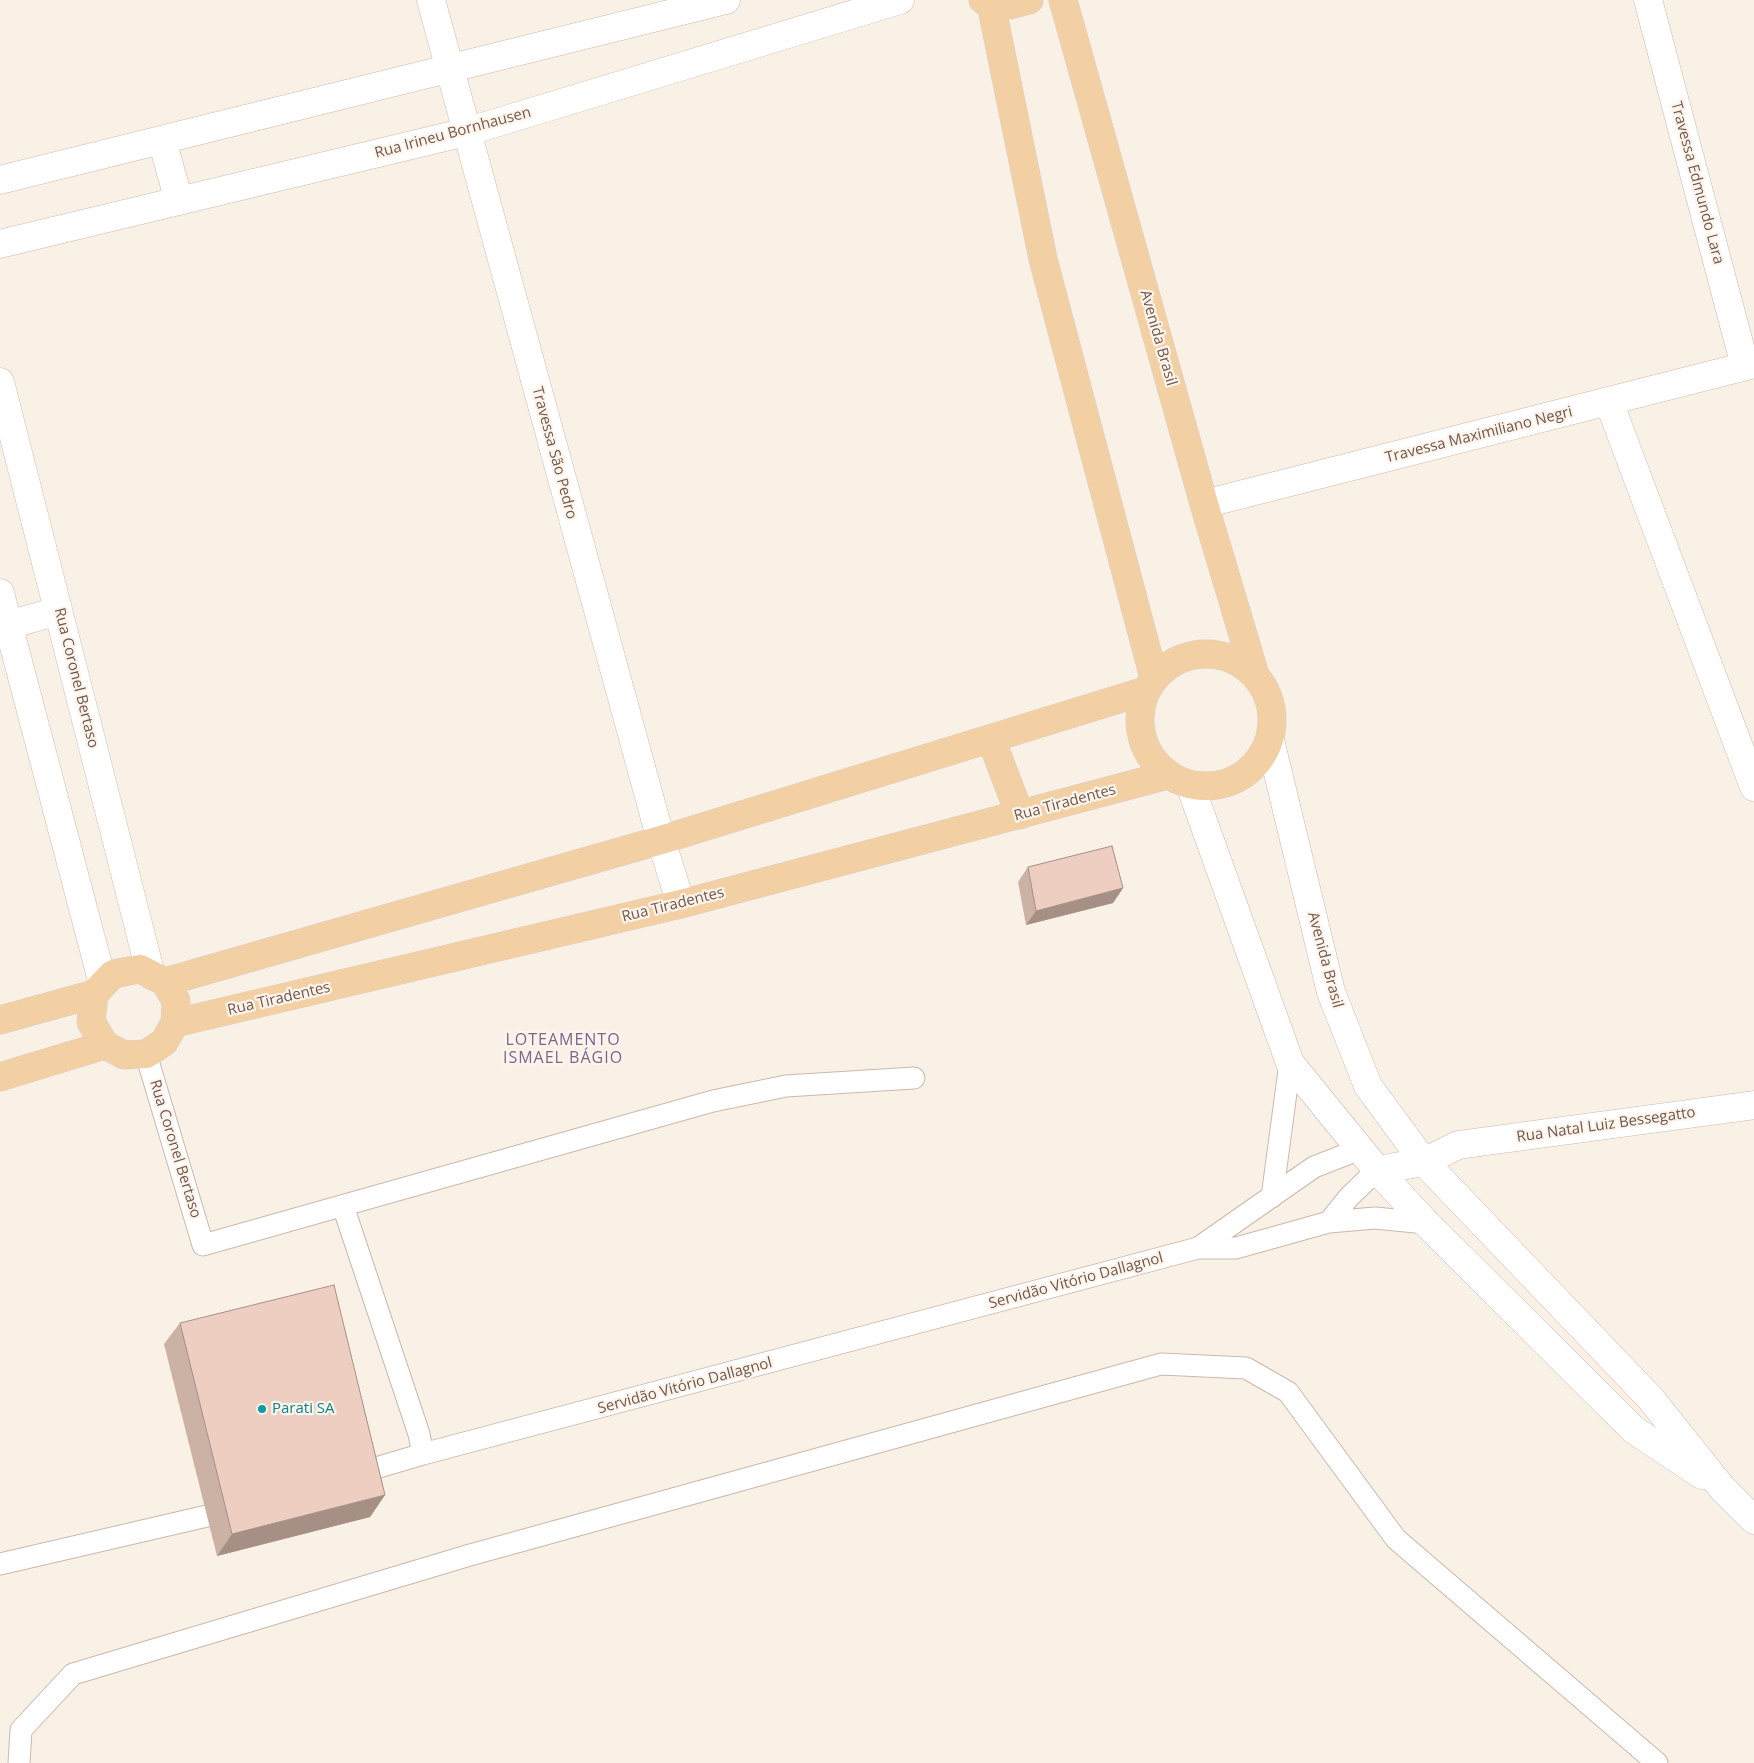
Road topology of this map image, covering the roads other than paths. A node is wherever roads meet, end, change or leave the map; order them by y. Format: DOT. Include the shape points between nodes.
graph roads {
  1 [pos="431,0"];
  2 [pos="726,0"];
  3 [pos="900,0"];
  4 [pos="1029,0"];
  5 [pos="1064,0"];
  6 [pos="1648,0"];
  7 [pos="987,2"];
  8 [pos="449,68"];
  9 [pos="466,132"];
  10 [pos="162,140"];
  11 [pos="0,180"];
  12 [pos="179,201"];
  13 [pos="0,244"];
  14 [pos="1750,365"];
  15 [pos="0,382"];
  16 [pos="1609,402"];
  17 [pos="1204,504"];
  18 [pos="0,593"];
  19 [pos="58,611"];
  20 [pos="8,625"];
  21 [pos="1255,674"];
  22 [pos="1150,685"];
  23 [pos="991,739"];
  24 [pos="1270,740"];
  25 [pos="1179,780"];
  26 [pos="1754,787"];
  27 [pos="1020,815"];
  28 [pos="661,840"];
  29 [pos="681,904"];
  30 [pos="158,978"];
  31 [pos="99,990"];
  32 [pos="0,1020"];
  33 [pos="175,1023"];
  34 [pos="105,1045"];
  35 [pos="146,1054"];
  36 [pos="1290,1063"];
  37 [pos="0,1077"];
  38 [pos="914,1078"];
  39 [pos="1754,1105"];
  40 [pos="1401,1134"];
  41 [pos="1458,1145"];
  42 [pos="1360,1149"];
  43 [pos="1424,1162"];
  44 [pos="1377,1170"];
  45 [pos="1272,1197"];
  46 [pos="343,1206"];
  47 [pos="1329,1222"];
  48 [pos="1426,1224"];
  49 [pos="1198,1248"];
  50 [pos="423,1454"];
  51 [pos="359,1473"];
  52 [pos="1722,1488"];
  53 [pos="207,1516"];
  54 [pos="1754,1520"];
  55 [pos="0,1564"];
  56 [pos="19,1763"];
  57 [pos="1657,1763"];
  1 -- 8 [label="street, Travessa São Pedro"];
  2 -- 8 [label="street"];
  3 -- 9 [label="street, Rua Irineu Bornhausen"];
  4 -- 7 [label="main road" via="1010,5"];
  5 -- 17 [label="main road, Avenida Brasil"];
  6 -- 14 [label="street, Travessa Edmundo Lara"];
  7 -- 22 [label="main road" via="1043,259"];
  8 -- 9 [label="street, Travessa São Pedro"];
  8 -- 10 [label="street"];
  9 -- 12 [label="street, Rua Irineu Bornhausen"];
  9 -- 28 [label="street, Travessa São Pedro"];
  10 -- 11 [label="street"];
  10 -- 12 [label="street"];
  12 -- 13 [label="street, Rua Irineu Bornhausen"];
  14 -- 16 [label="street, Travessa Maximiliano Negri"];
  15 -- 19 [label="street, Rua Coronel Bertaso"];
  16 -- 17 [label="street, Travessa Maximiliano Negri"];
  16 -- 26 [label="street"];
  17 -- 21 [label="main road, Avenida Brasil"];
  18 -- 20 [label="street"];
  19 -- 20 [label="street"];
  19 -- 30 [label="street, Rua Coronel Bertaso"];
  20 -- 31 [label="street"];
  21 -- 22 [label="main road" via="1237,660 1215,654 1192,654 1171,663"];
  21 -- 24 [label="main road" via="1269,702 1272,717"];
  22 -- 23 [label="main road"];
  22 -- 25 [label="main road" via="1139,714 1141,737 1151,758"];
  23 -- 27 [label="main road"];
  23 -- 28 [label="main road"];
  24 -- 25 [label="main road" via="1258,762 1239,779 1215,787"];
  24 -- 40 [label="street, Avenida Brasil" via="1331,992 1368,1086"];
  25 -- 27 [label="main road, Rua Tiradentes"];
  25 -- 36 [label="street"];
  27 -- 29 [label="main road, Rua Tiradentes"];
  28 -- 29 [label="street, Travessa São Pedro"];
  28 -- 30 [label="main road"];
  29 -- 33 [label="main road, Rua Tiradentes"];
  30 -- 31 [label="main road" via="140,969 113,974"];
  30 -- 33 [label="main road" via="176,1001"];
  31 -- 32 [label="main road"];
  31 -- 34 [label="main road" via="91,1022"];
  33 -- 35 [label="main road" via="164,1042"];
  34 -- 35 [label="main road" via="124,1055"];
  34 -- 37 [label="main road"];
  35 -- 46 [label="lane, Rua Coronel Bertaso" via="203,1245"];
  36 -- 42 [label="street"];
  36 -- 45 [label="lane"];
  38 -- 46 [label="lane" via="786,1086 713,1101"];
  39 -- 41 [label="street, Rua Natal Luiz Bessegatto"];
  40 -- 41 [label="street, Rua Natal Luiz Bessegatto"];
  40 -- 42 [label="street"];
  40 -- 43 [label="street, Avenida Brasil"];
  41 -- 43 [label="street, Rua Natal Luiz Bessegatto"];
  42 -- 44 [label="street"];
  42 -- 45 [label="lane" via="1314,1167"];
  43 -- 44 [label="street, Rua Natal Luiz Bessegatto"];
  43 -- 52 [label="street, Avenida Brasil" via="1652,1399"];
  44 -- 47 [label="lane"];
  44 -- 48 [label="street"];
  45 -- 49 [label="lane"];
  46 -- 50 [label="lane"];
  47 -- 48 [label="lane" via="1376,1218"];
  47 -- 49 [label="lane" via="1236,1248"];
  48 -- 52 [label="street" via="1634,1430"];
  49 -- 50 [label="lane, Servidão Vitório Dallagnol"];
  50 -- 51 [label="lane, Servidão Vitório Dallagnol"];
  52 -- 54 [label="street"];
  53 -- 55 [label="lane"];
  56 -- 57 [label="lane" via="21,1730 73,1674 470,1555 1161,1364 1246,1368 1288,1392 1396,1539"];
}
